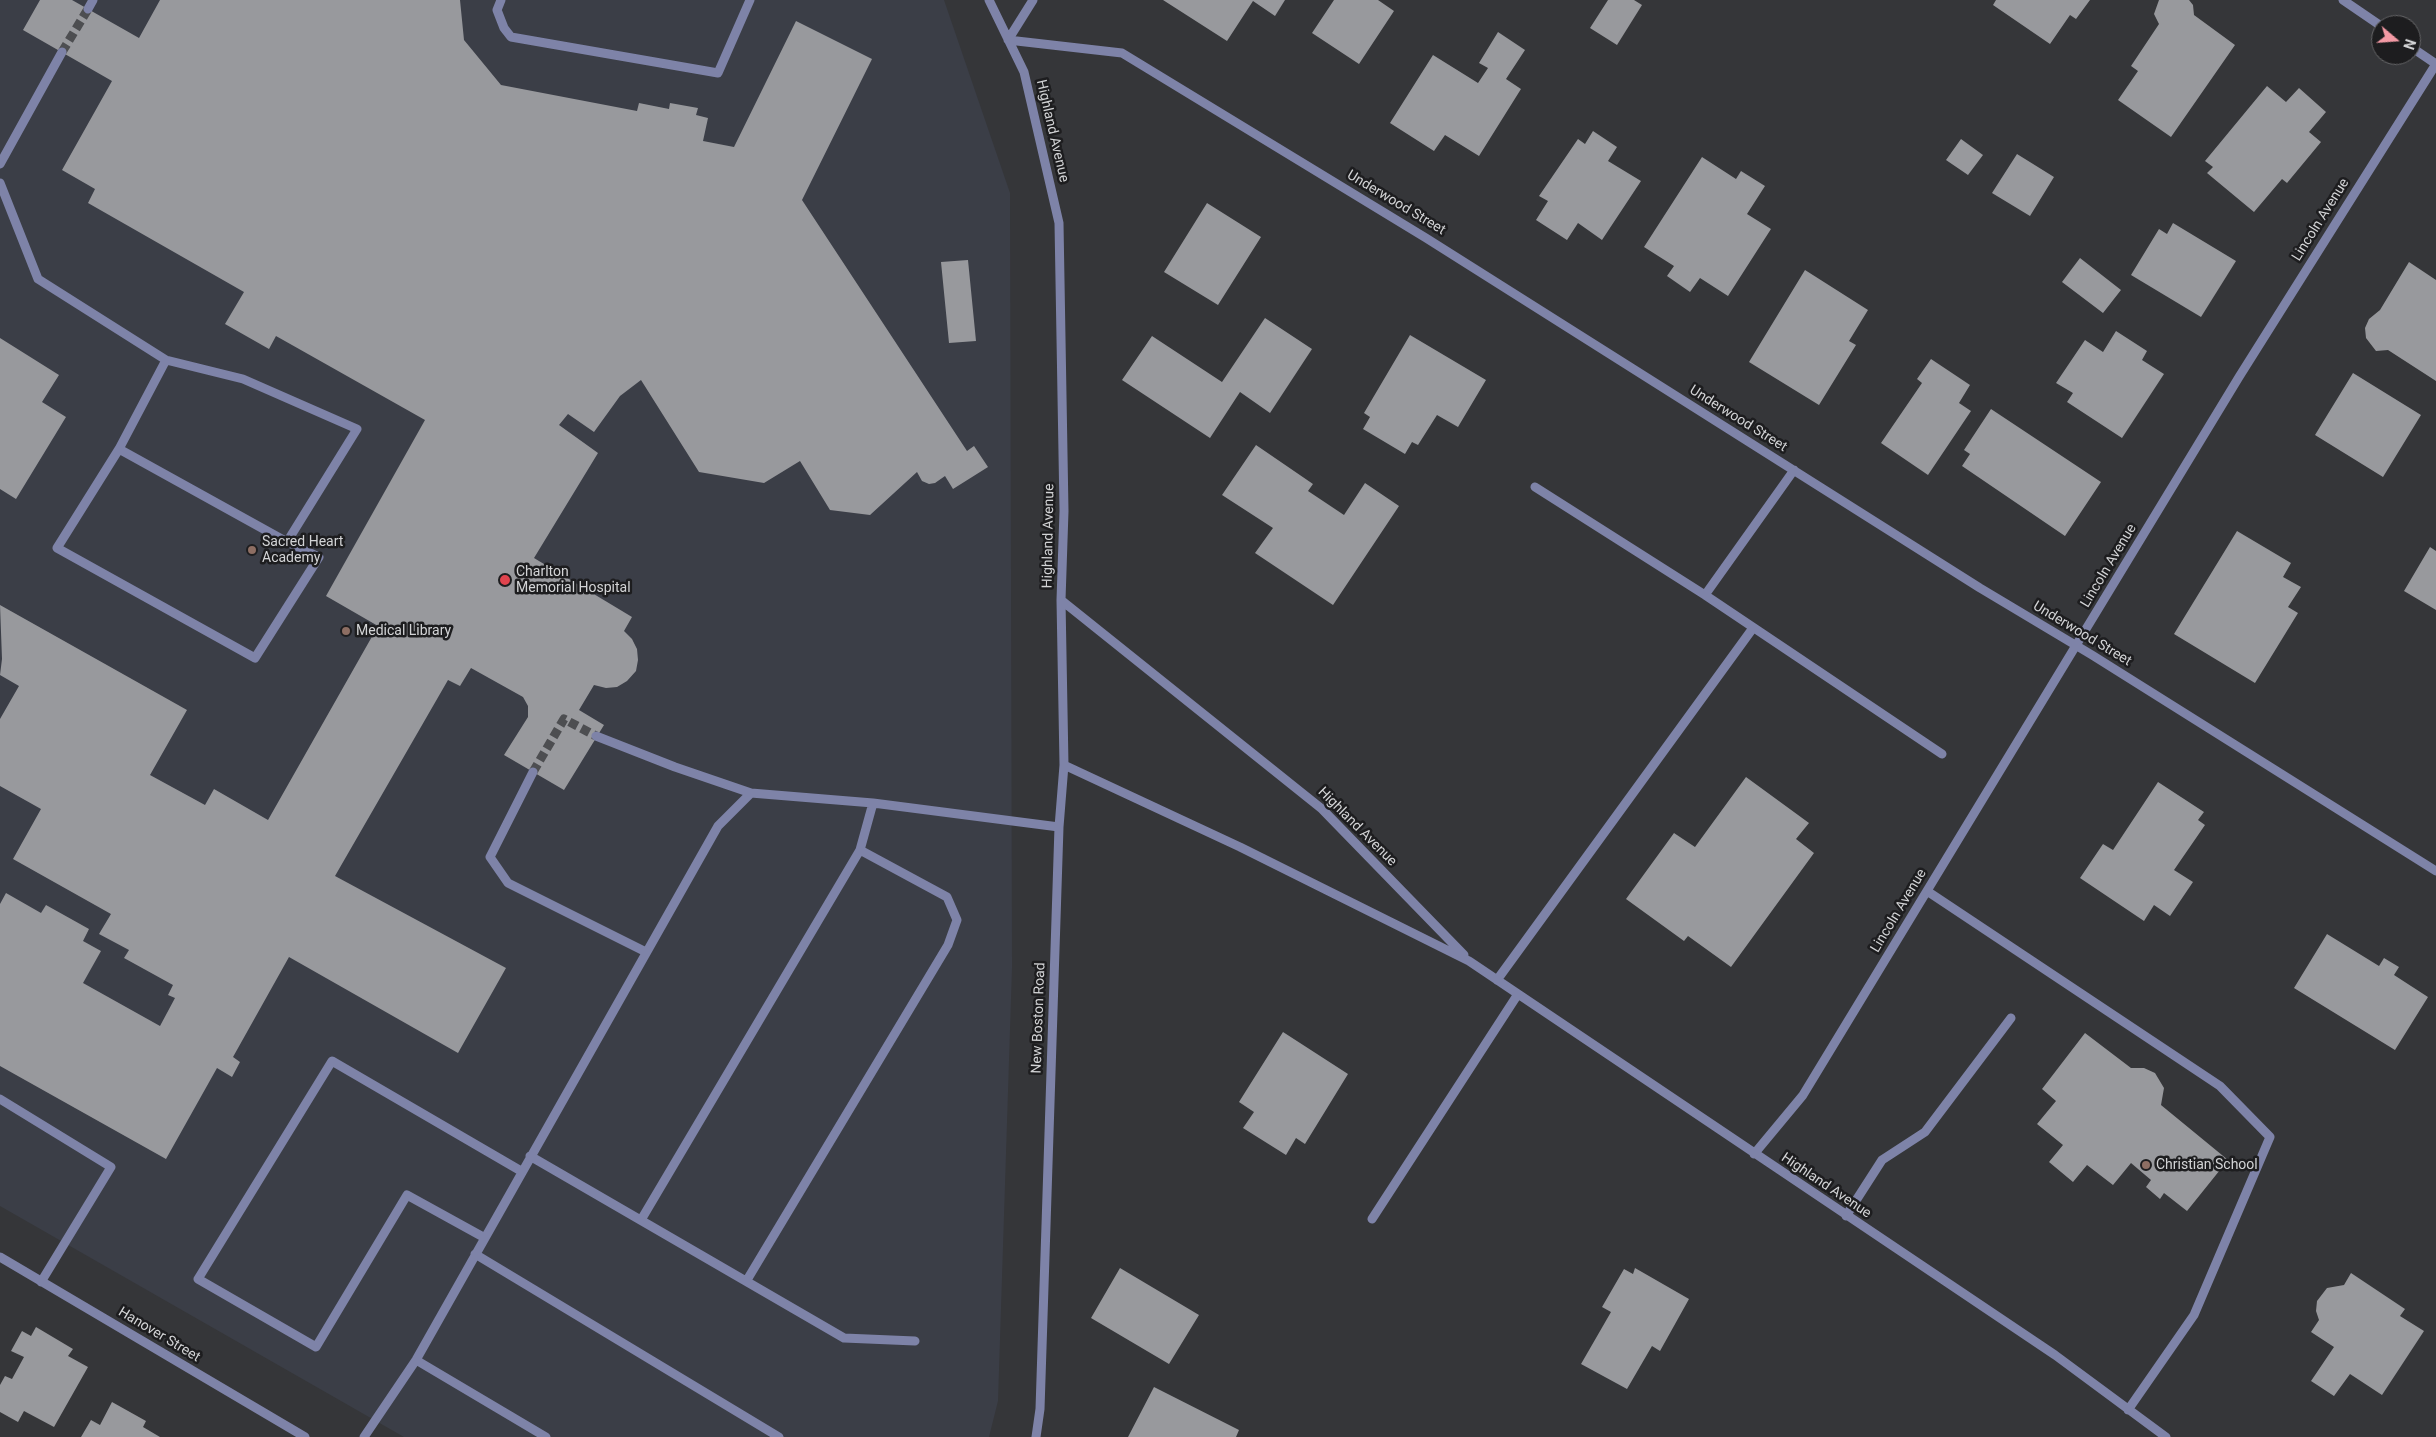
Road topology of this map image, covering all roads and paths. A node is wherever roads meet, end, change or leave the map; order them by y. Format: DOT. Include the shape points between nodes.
graph roads {
  1 [pos="93,0"];
  2 [pos="501,0"];
  3 [pos="750,0"];
  4 [pos="989,0"];
  5 [pos="1033,0"];
  6 [pos="2343,0"];
  7 [pos="88,9"];
  8 [pos="2371,19"];
  9 [pos="1008,40"];
  10 [pos="62,52"];
  11 [pos="2421,54"];
  12 [pos="2436,64"];
  13 [pos="0,164"];
  14 [pos="0,183"];
  15 [pos="166,360"];
  16 [pos="119,449"];
  17 [pos="1794,470"];
  18 [pos="1535,487"];
  19 [pos="287,542"];
  20 [pos="1704,595"];
  21 [pos="1061,600"];
  22 [pos="1753,628"];
  23 [pos="2077,646"];
  24 [pos="596,736"];
  25 [pos="1942,754"];
  26 [pos="1064,765"];
  27 [pos="533,772"];
  28 [pos="751,793"];
  29 [pos="873,803"];
  30 [pos="1059,826"];
  31 [pos="860,850"];
  32 [pos="2436,871"];
  33 [pos="1928,891"];
  34 [pos="646,952"];
  35 [pos="1469,961"];
  36 [pos="1497,980"];
  37 [pos="1518,994"];
  38 [pos="2011,1018"];
  39 [pos="0,1098"];
  40 [pos="1754,1154"];
  41 [pos="530,1156"];
  42 [pos="521,1172"];
  43 [pos="1846,1216"];
  44 [pos="1372,1219"];
  45 [pos="641,1220"];
  46 [pos="484,1238"];
  47 [pos="476,1254"];
  48 [pos="0,1257"];
  49 [pos="747,1280"];
  50 [pos="41,1282"];
  51 [pos="916,1341"];
  52 [pos="416,1360"];
  53 [pos="2128,1410"];
  54 [pos="305,1437"];
  55 [pos="364,1437"];
  56 [pos="546,1437"];
  57 [pos="779,1437"];
  58 [pos="1036,1437"];
  59 [pos="2166,1437"];
  1 -- 7 [label="street"];
  2 -- 3 [label="street" via="497,10 511,37 718,73"];
  4 -- 9 [label="street, Highland Avenue"];
  5 -- 9 [label="street"];
  6 -- 8 [label="street"];
  9 -- 17 [label="street, Underwood Street" via="1122,53 1426,238"];
  9 -- 21 [label="street, Highland Avenue" via="1024,72 1059,223 1064,511"];
  10 -- 13 [label="street"];
  11 -- 12 [label="street"];
  12 -- 23 [label="street, Lincoln Avenue" via="2238,377"];
  14 -- 15 [label="street" via="38,279"];
  15 -- 16 [label="street"];
  15 -- 19 [label="street" via="243,379 357,429"];
  16 -- 19 [label="street"];
  16 -- 19 [label="street" via="57,548 255,658 319,557"];
  17 -- 20 [label="street"];
  17 -- 23 [label="street, Underwood Street"];
  18 -- 20 [label="street"];
  20 -- 22 [label="street"];
  21 -- 26 [label="street, New Boston Road"];
  21 -- 35 [label="street, Highland Avenue" via="1322,809"];
  22 -- 25 [label="street"];
  22 -- 36 [label="street"];
  23 -- 32 [label="street, Underwood Street"];
  23 -- 33 [label="street, Lincoln Avenue"];
  24 -- 28 [label="street"];
  26 -- 30 [label="street, New Boston Road"];
  26 -- 35 [label="street, Highland Avenue" via="1240,847"];
  27 -- 34 [label="street" via="490,857 508,884"];
  28 -- 29 [label="street"];
  28 -- 34 [label="street" via="718,826"];
  29 -- 30 [label="street"];
  29 -- 31 [label="street"];
  30 -- 58 [label="street, New Boston Road" via="1040,1409"];
  31 -- 45 [label="street"];
  31 -- 49 [label="street" via="947,897 957,920 948,945"];
  33 -- 40 [label="street, Lincoln Avenue" via="1803,1095"];
  33 -- 53 [label="street" via="2220,1086 2270,1137 2194,1316"];
  34 -- 41 [label="street"];
  35 -- 36 [label="street, Highland Avenue"];
  36 -- 37 [label="street, Highland Avenue"];
  37 -- 40 [label="street, Highland Avenue"];
  37 -- 44 [label="street"];
  38 -- 43 [label="street" via="1925,1132 1882,1160"];
  39 -- 50 [label="street" via="111,1166"];
  40 -- 43 [label="street, Highland Avenue"];
  41 -- 42 [label="street"];
  41 -- 45 [label="street"];
  42 -- 46 [label="street"];
  42 -- 46 [label="street" via="332,1061 198,1279 316,1347 407,1195"];
  43 -- 53 [label="street, Highland Avenue" via="2055,1355"];
  45 -- 49 [label="street"];
  46 -- 47 [label="street"];
  47 -- 52 [label="street"];
  47 -- 57 [label="street"];
  48 -- 50 [label="street, Hanover Street"];
  49 -- 51 [label="street" via="844,1338"];
  50 -- 54 [label="street, Hanover Street"];
  52 -- 55 [label="street"];
  52 -- 56 [label="street"];
  53 -- 59 [label="street, Highland Avenue"];
}
